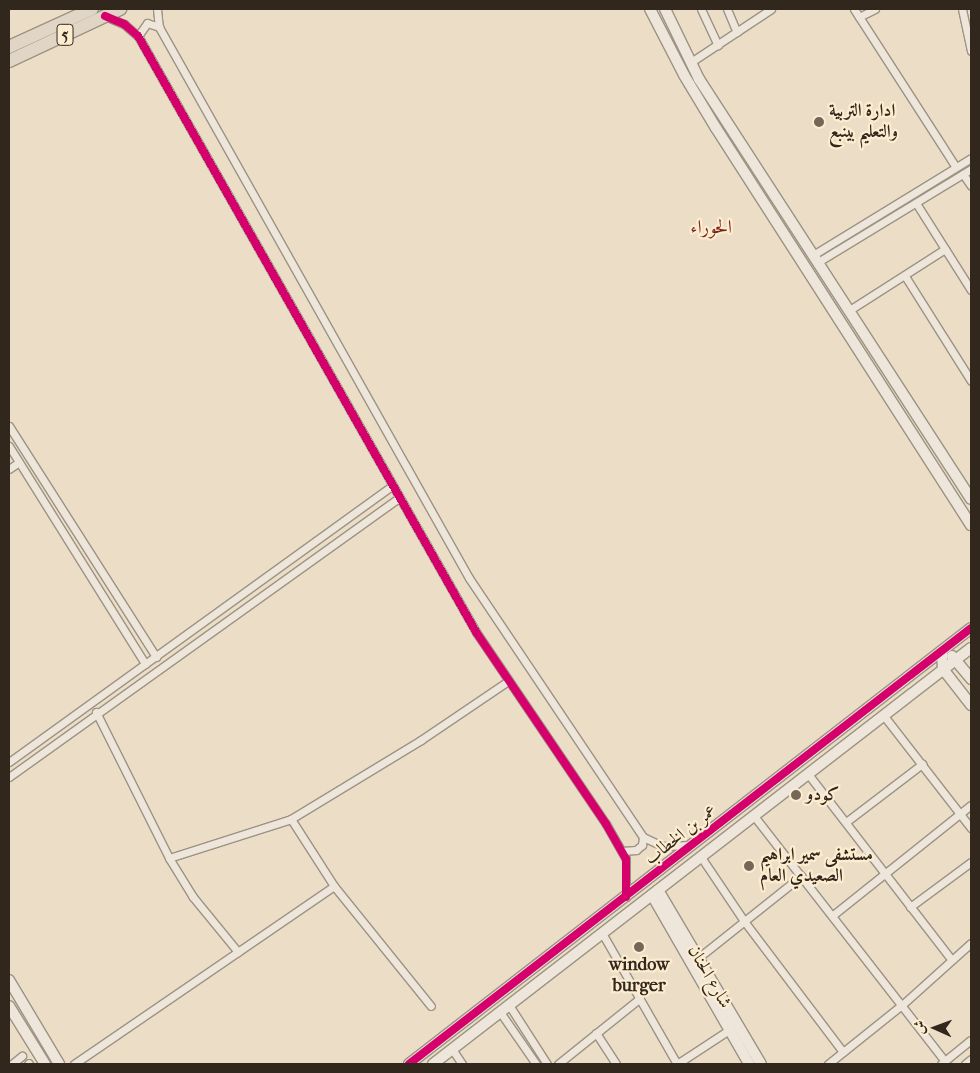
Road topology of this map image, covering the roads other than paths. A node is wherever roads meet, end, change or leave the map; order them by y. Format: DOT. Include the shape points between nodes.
graph roads {
  1 [pos="92,9"];
  2 [pos="120,9"];
  3 [pos="157,9"];
  4 [pos="650,9"];
  5 [pos="665,9"];
  6 [pos="701,9"];
  7 [pos="727,9"];
  8 [pos="771,9"];
  9 [pos="854,9"];
  10 [pos="875,9"];
  11 [pos="962,9"];
  12 [pos="105,16"];
  13 [pos="859,17"];
  14 [pos="159,27"];
  15 [pos="737,32"];
  16 [pos="138,36"];
  17 [pos="970,42"];
  18 [pos="718,44"];
  19 [pos="9,47"];
  20 [pos="971,51"];
  21 [pos="9,61"];
  22 [pos="691,62"];
  23 [pos="971,158"];
  24 [pos="956,167"];
  25 [pos="971,169"];
  26 [pos="963,174"];
  27 [pos="971,186"];
  28 [pos="916,203"];
  29 [pos="945,249"];
  30 [pos="815,259"];
  31 [pos="904,276"];
  32 [pos="971,290"];
  33 [pos="848,311"];
  34 [pos="971,381"];
  35 [pos="9,426"];
  36 [pos="9,446"];
  37 [pos="11,455"];
  38 [pos="19,462"];
  39 [pos="9,469"];
  40 [pos="391,486"];
  41 [pos="398,498"];
  42 [pos="971,499"];
  43 [pos="971,525"];
  44 [pos="971,628"];
  45 [pos="971,648"];
  46 [pos="942,651"];
  47 [pos="156,657"];
  48 [pos="956,659"];
  49 [pos="145,664"];
  50 [pos="943,669"];
  51 [pos="971,679"];
  52 [pos="508,681"];
  53 [pos="971,705"];
  54 [pos="96,712"];
  55 [pos="884,716"];
  56 [pos="9,762"];
  57 [pos="922,764"];
  58 [pos="808,774"];
  59 [pos="9,777"];
  60 [pos="971,805"];
  61 [pos="960,814"];
  62 [pos="754,816"];
  63 [pos="291,819"];
  64 [pos="846,822"];
  65 [pos="971,828"];
  66 [pos="643,837"];
  67 [pos="692,845"];
  68 [pos="622,851"];
  69 [pos="701,857"];
  70 [pos="170,858"];
  71 [pos="971,862"];
  72 [pos="884,873"];
  73 [pos="801,876"];
  74 [pos="334,886"];
  75 [pos="655,892"];
  76 [pos="626,896"];
  77 [pos="910,907"];
  78 [pos="833,915"];
  79 [pos="744,921"];
  80 [pos="602,934"];
  81 [pos="971,943"];
  82 [pos="238,952"];
  83 [pos="698,958"];
  84 [pos="951,959"];
  85 [pos="9,980"];
  86 [pos="640,998"];
  87 [pos="903,1004"];
  88 [pos="9,1006"];
  89 [pos="431,1006"];
  90 [pos="509,1006"];
  91 [pos="500,1012"];
  92 [pos="729,1030"];
  93 [pos="596,1033"];
  94 [pos="971,1040"];
  95 [pos="452,1050"];
  96 [pos="843,1052"];
  97 [pos="22,1056"];
  98 [pos="971,1059"];
  99 [pos="943,1063"];
  100 [pos="12,1064"];
  101 [pos="45,1064"];
  102 [pos="59,1064"];
  103 [pos="74,1064"];
  104 [pos="409,1064"];
  105 [pos="433,1064"];
  106 [pos="462,1064"];
  107 [pos="536,1064"];
  108 [pos="547,1064"];
  109 [pos="558,1064"];
  110 [pos="616,1064"];
  111 [pos="677,1064"];
  112 [pos="749,1064"];
  113 [pos="761,1064"];
  114 [pos="828,1064"];
  115 [pos="965,1064"];
  1 -- 19 [label="highway, 5"];
  2 -- 12 [label="highway, 5"];
  3 -- 14 [label="street"];
  4 -- 43 [label="street" via="712,121"];
  5 -- 22 [label="street"];
  6 -- 18 [label="street"];
  7 -- 15 [label="street"];
  8 -- 15 [label="street"];
  9 -- 13 [label="street"];
  10 -- 13 [label="street"];
  11 -- 17 [label="street"];
  12 -- 16 [label="street" via="124,24"];
  12 -- 21 [label="highway, 5"];
  13 -- 24 [label="street"];
  14 -- 16 [label="street" via="147,23"];
  14 -- 66 [label="street" via="468,578"];
  15 -- 18 [label="street"];
  16 -- 40 [label="street"];
  17 -- 20 [label="street"];
  18 -- 22 [label="street"];
  22 -- 30 [label="street"];
  23 -- 24 [label="street"];
  24 -- 30 [label="street"];
  25 -- 26 [label="street"];
  26 -- 27 [label="street"];
  26 -- 28 [label="street"];
  28 -- 29 [label="street"];
  28 -- 30 [label="street"];
  29 -- 31 [label="street"];
  29 -- 32 [label="street"];
  30 -- 33 [label="street"];
  31 -- 33 [label="street"];
  31 -- 34 [label="street"];
  33 -- 42 [label="street"];
  35 -- 47 [label="street"];
  36 -- 37 [label="street"];
  37 -- 38 [label="street"];
  38 -- 39 [label="street"];
  38 -- 49 [label="street"];
  40 -- 41 [label="street"];
  40 -- 47 [label="street"];
  41 -- 52 [label="street"];
  41 -- 54 [label="street"];
  44 -- 46 [label="street, عمر بن الخطاب"];
  45 -- 48 [label="street, عمر بن الخطاب"];
  46 -- 48 [label="street"];
  46 -- 50 [label="street"];
  46 -- 67 [label="street, عمر بن الخطاب"];
  47 -- 49 [label="street"];
  48 -- 50 [label="street, عمر بن الخطاب"];
  48 -- 51 [label="street"];
  49 -- 56 [label="street"];
  50 -- 53 [label="street"];
  50 -- 55 [label="street, عمر بن الخطاب"];
  52 -- 63 [label="street" via="422,740"];
  52 -- 68 [label="street"];
  54 -- 59 [label="street"];
  54 -- 70 [label="street"];
  55 -- 57 [label="street"];
  55 -- 58 [label="street, عمر بن الخطاب"];
  57 -- 61 [label="street"];
  57 -- 64 [label="street"];
  58 -- 62 [label="street, عمر بن الخطاب"];
  58 -- 64 [label="street"];
  60 -- 61 [label="street"];
  61 -- 65 [label="street"];
  61 -- 72 [label="street"];
  62 -- 69 [label="street, عمر بن الخطاب"];
  62 -- 73 [label="street"];
  63 -- 70 [label="street"];
  63 -- 74 [label="street"];
  64 -- 72 [label="street"];
  66 -- 67 [label="street" via="662,846"];
  66 -- 68 [label="street" via="636,850"];
  67 -- 76 [label="street, عمر بن الخطاب"];
  68 -- 76 [label="street" via="628,866"];
  69 -- 75 [label="street, عمر بن الخطاب"];
  69 -- 79 [label="street"];
  70 -- 82 [label="street" via="193,897"];
  71 -- 77 [label="street"];
  72 -- 77 [label="street"];
  72 -- 78 [label="street"];
  73 -- 78 [label="street"];
  73 -- 79 [label="street"];
  74 -- 82 [label="street"];
  74 -- 89 [label="street"];
  75 -- 80 [label="street, عمر بن الخطاب"];
  75 -- 83 [label="street, شارع الحنان"];
  75 -- 92 [label="street, شارع الحنان"];
  76 -- 104 [label="street, عمر بن الخطاب"];
  77 -- 84 [label="street"];
  78 -- 87 [label="street"];
  79 -- 83 [label="street"];
  79 -- 96 [label="street"];
  80 -- 86 [label="street"];
  80 -- 90 [label="street, عمر بن الخطاب"];
  81 -- 84 [label="street"];
  82 -- 103 [label="street"];
  83 -- 113 [label="street, شارع الحنان"];
  84 -- 87 [label="street"];
  85 -- 102 [label="street"];
  86 -- 93 [label="street"];
  86 -- 111 [label="street"];
  87 -- 96 [label="street"];
  87 -- 99 [label="street"];
  88 -- 101 [label="street"];
  90 -- 91 [label="street, عمر بن الخطاب"];
  90 -- 108 [label="street"];
  91 -- 95 [label="street, عمر بن الخطاب"];
  91 -- 107 [label="street"];
  92 -- 111 [label="street"];
  92 -- 112 [label="street, شارع الحنان"];
  93 -- 109 [label="street"];
  93 -- 110 [label="street"];
  94 -- 99 [label="street"];
  95 -- 105 [label="street, عمر بن الخطاب"];
  95 -- 106 [label="street"];
  96 -- 114 [label="street"];
  97 -- 100 [label="street"];
  98 -- 115 [label="street"];
}
